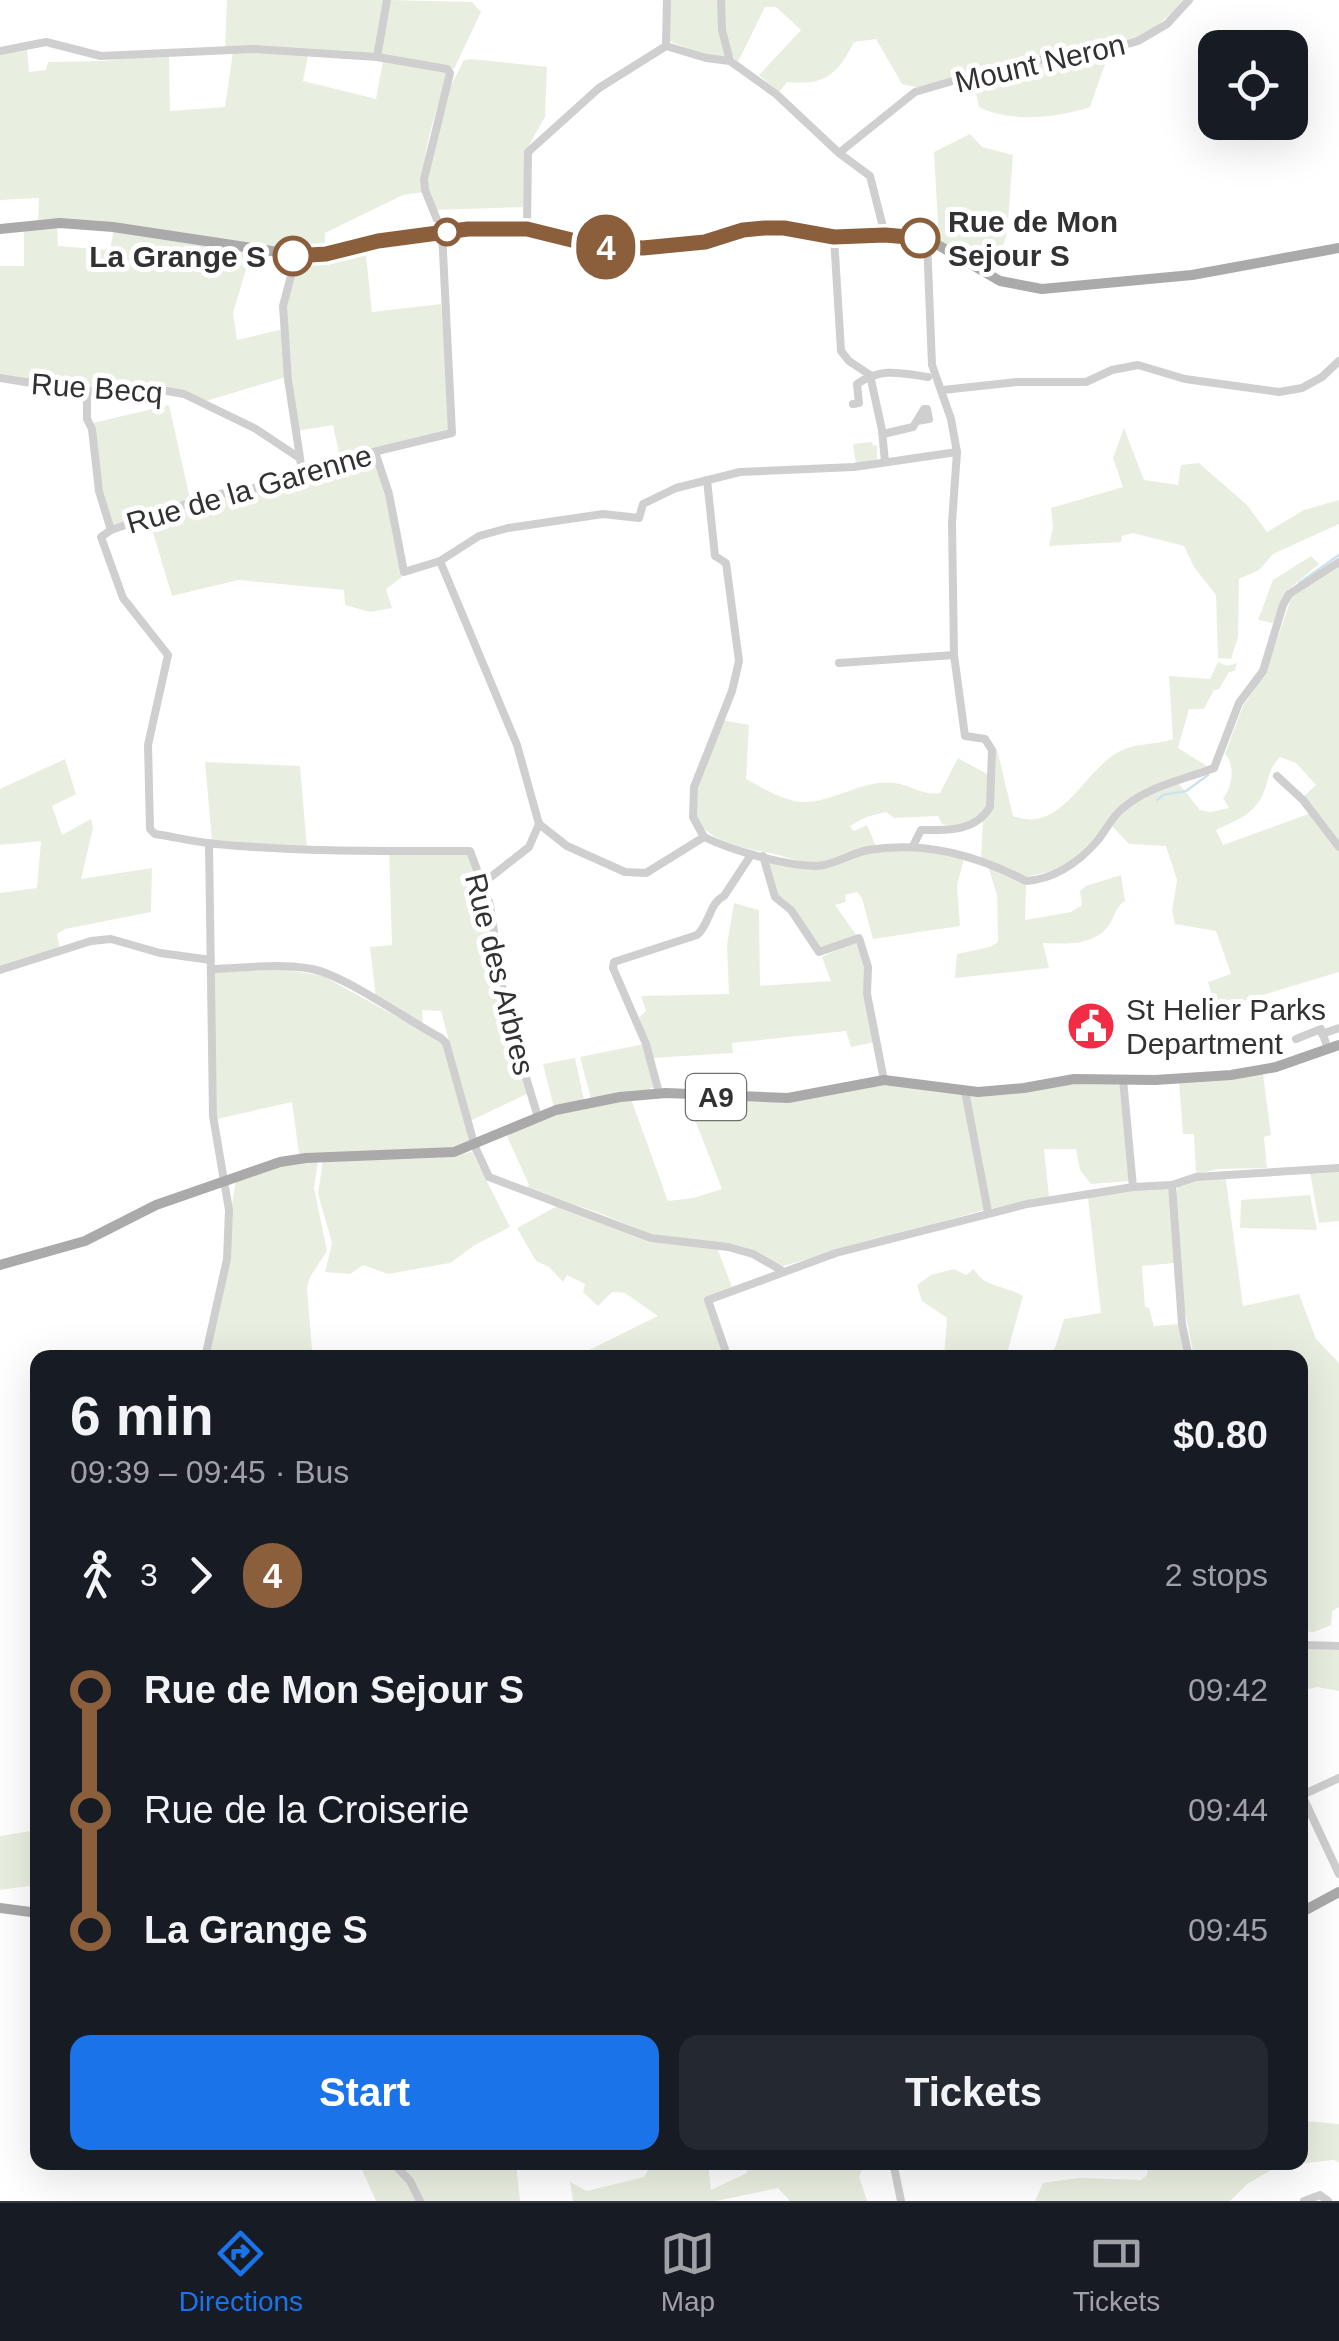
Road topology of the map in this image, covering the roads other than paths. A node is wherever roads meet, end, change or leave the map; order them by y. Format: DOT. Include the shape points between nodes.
graph roads {
  1 [pos="387,0"];
  2 [pos="667,0"];
  3 [pos="721,0"];
  4 [pos="1190,0"];
  5 [pos="666,46"];
  6 [pos="0,51"];
  7 [pos="377,57"];
  8 [pos="730,61"];
  9 [pos="839,154"];
  10 [pos="0,229"];
  11 [pos="527,229"];
  12 [pos="442,232"];
  13 [pos="885,235"];
  14 [pos="834,237"];
  15 [pos="927,240"];
  16 [pos="1339,248"];
  17 [pos="296,256"];
  18 [pos="1339,361"];
  19 [pos="870,375"];
  20 [pos="928,377"];
  21 [pos="0,378"];
  22 [pos="943,390"];
  23 [pos="87,392"];
  24 [pos="853,404"];
  25 [pos="917,421"];
  26 [pos="883,434"];
  27 [pos="375,452"];
  28 [pos="958,452"];
  29 [pos="298,457"];
  30 [pos="885,462"];
  31 [pos="302,470"];
  32 [pos="707,480"];
  33 [pos="111,530"];
  34 [pos="440,562"];
  35 [pos="1339,562"];
  36 [pos="954,654"];
  37 [pos="839,663"];
  38 [pos="1277,776"];
  39 [pos="539,824"];
  40 [pos="704,837"];
  41 [pos="209,843"];
  42 [pos="913,846"];
  43 [pos="1339,847"];
  44 [pos="752,855"];
  45 [pos="763,856"];
  46 [pos="482,884"];
  47 [pos="211,964"];
  48 [pos="0,970"];
  49 [pos="1339,1028"];
  50 [pos="1322,1034"];
  51 [pos="1296,1039"];
  52 [pos="1333,1047"];
  53 [pos="1124,1078"];
  54 [pos="884,1080"];
  55 [pos="965,1091"];
  56 [pos="658,1093"];
  57 [pos="538,1117"];
  58 [pos="475,1147"];
  59 [pos="1339,1168"];
  60 [pos="224,1180"];
  61 [pos="1172,1185"];
  62 [pos="1132,1187"];
  63 [pos="988,1212"];
  64 [pos="0,1265"];
  65 [pos="781,1270"];
  66 [pos="207,1350"];
  67 [pos="725,1350"];
  68 [pos="1187,1350"];
  69 [pos="1308,1645"];
  70 [pos="1339,1646"];
  71 [pos="1339,1778"];
  72 [pos="1308,1793"];
  73 [pos="1308,1810"];
  74 [pos="1339,1874"];
  75 [pos="1339,1892"];
  76 [pos="0,1908"];
  77 [pos="1308,1909"];
  78 [pos="30,1912"];
  79 [pos="400,2170"];
  80 [pos="895,2170"];
  81 [pos="420,2201"];
  82 [pos="901,2201"];
  83 [pos="1304,2201"];
  84 [pos="1328,2201"];
  1 -- 7 [label="street"];
  2 -- 5 [label="street"];
  3 -- 8 [label="street"];
  4 -- 9 [label="street, Mount Neron" via="1138,42 1010,64 915,92"];
  5 -- 8 [label="street"];
  5 -- 11 [label="street" via="599,88 528,152"];
  6 -- 7 [label="street" via="46,42 101,56 253,48"];
  7 -- 12 [label="street" via="450,73 424,179"];
  8 -- 9 [label="street"];
  9 -- 13 [label="street" via="870,176"];
  10 -- 17 [label="main road" via="112,226"];
  11 -- 12 [label="main road"];
  11 -- 14 [label="main road" via="592,245 643,248 765,228"];
  12 -- 17 [label="main road"];
  12 -- 27 [label="street, Rue de la Garenne" via="454,429 448,436"];
  13 -- 14 [label="main road"];
  13 -- 15 [label="main road"];
  14 -- 19 [label="street" via="841,351"];
  15 -- 16 [label="main road" via="1000,280 1042,290 1192,276"];
  15 -- 22 [label="street" via="932,365"];
  17 -- 29 [label="street" via="284,306"];
  18 -- 22 [label="street" via="1302,388 1278,392 1138,365 1086,382"];
  19 -- 20 [label="street" via="886,370"];
  19 -- 24 [label="street" via="856,384 860,403"];
  19 -- 26 [label="street"];
  21 -- 23 [label="street, Rue Becq"];
  22 -- 28 [label="street"];
  23 -- 29 [label="street, Rue Becq" via="140,386 184,394"];
  23 -- 33 [label="street" via="97,484"];
  25 -- 26 [label="street"];
  26 -- 30 [label="street"];
  27 -- 31 [label="street, Rue de la Garenne"];
  27 -- 34 [label="street" via="404,572"];
  28 -- 30 [label="street"];
  28 -- 36 [label="street"];
  29 -- 31 [label="street"];
  30 -- 32 [label="street"];
  31 -- 33 [label="street, Rue de la Garenne" via="275,484 210,496"];
  32 -- 34 [label="street" via="643,504 639,518 604,514 508,528 479,536"];
  32 -- 40 [label="street" via="714,556 726,562 738,661 694,787 694,817"];
  33 -- 41 [label="street, Rue de la Garenne" via="101,537 116,585 168,655 148,745 148,823 155,834"];
  34 -- 39 [label="street" via="517,746"];
  35 -- 42 [label="street" via="1289,594 1263,671 1240,704 1214,768 1134,800 1070,865 1026,881 989,863"];
  36 -- 37 [label="street"];
  36 -- 42 [label="street" via="964,734 985,739 992,750 990,807 964,828 921,830"];
  38 -- 43 [label="street"];
  39 -- 40 [label="street" via="567,846 625,872 646,873"];
  39 -- 46 [label="street" via="529,847"];
  40 -- 44 [label="street"];
  41 -- 46 [label="street, Rue des Arbres" via="349,852 470,850"];
  41 -- 47 [label="street"];
  42 -- 45 [label="street" via="865,850 819,866"];
  44 -- 45 [label="street"];
  44 -- 56 [label="street" via="697,935 614,962"];
  45 -- 54 [label="street" via="774,897 819,952 858,938"];
  46 -- 57 [label="street, Rue des Arbres" via="506,1012"];
  47 -- 48 [label="street" via="112,939"];
  47 -- 58 [label="street" via="311,969 441,1038"];
  47 -- 60 [label="street" via="213,1116"];
  49 -- 50 [label="street"];
  50 -- 51 [label="street" via="1321,1029"];
  50 -- 52 [label="street"];
  52 -- 53 [label="main road, A9" via="1242,1074"];
  53 -- 55 [label="main road, A9"];
  53 -- 62 [label="street"];
  54 -- 55 [label="main road, A9"];
  54 -- 56 [label="main road, A9" via="788,1098"];
  55 -- 63 [label="street"];
  56 -- 57 [label="main road, A9"];
  57 -- 58 [label="main road, A9"];
  58 -- 60 [label="main road, A9" via="292,1159"];
  58 -- 65 [label="street" via="488,1176 651,1238 728,1248"];
  59 -- 61 [label="street" via="1196,1177"];
  60 -- 64 [label="main road, A9" via="85,1241"];
  60 -- 66 [label="street" via="227,1259"];
  61 -- 62 [label="street"];
  61 -- 68 [label="street"];
  62 -- 63 [label="street"];
  63 -- 65 [label="street"];
  65 -- 67 [label="street" via="708,1300"];
  69 -- 70 [label="street"];
  71 -- 72 [label="street"];
  73 -- 74 [label="street"];
  75 -- 77 [label="main road"];
  76 -- 78 [label="main road"];
  79 -- 81 [label="street"];
  80 -- 82 [label="street"];
  83 -- 84 [label="street" via="1320,2195"];
}
